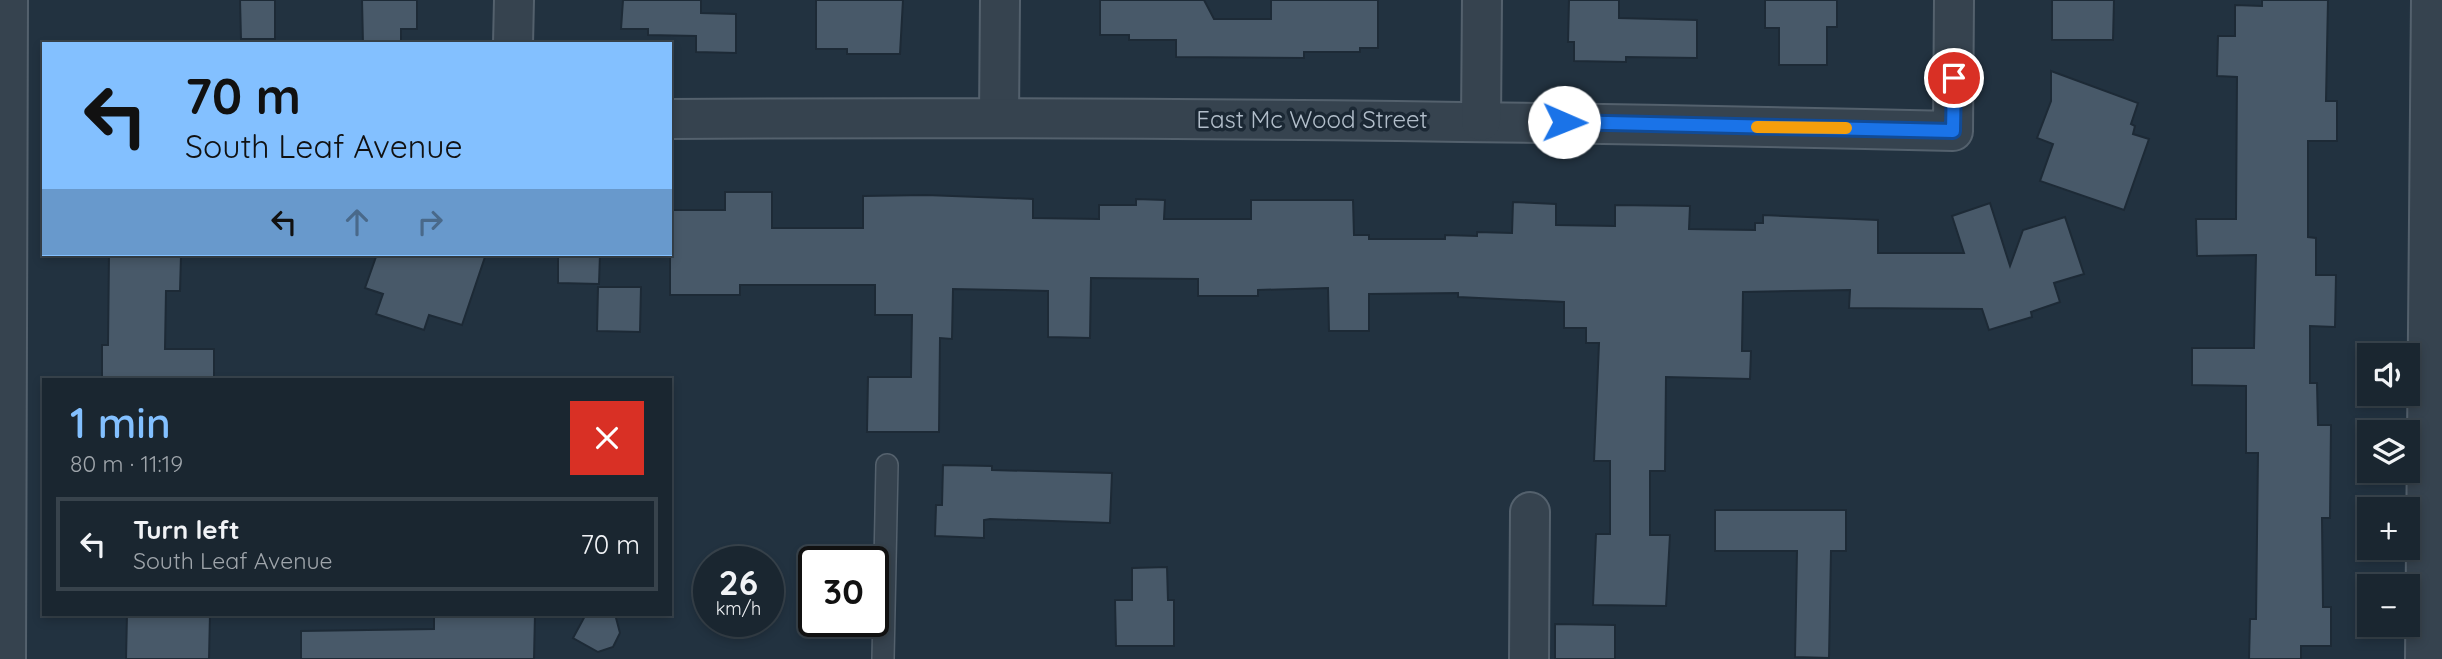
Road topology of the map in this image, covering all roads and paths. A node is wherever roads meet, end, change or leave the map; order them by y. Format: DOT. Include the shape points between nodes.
graph roads {
  1 [pos="514,0"];
  2 [pos="1000,0"];
  3 [pos="1482,0"];
  4 [pos="1954,0"];
  5 [pos="2431,0"];
  6 [pos="5,9"];
  7 [pos="513,42"];
  8 [pos="999,117"];
  9 [pos="672,119"];
  10 [pos="1481,121"];
  11 [pos="2434,445"];
  12 [pos="887,465"];
  13 [pos="1530,512"];
  14 [pos="4,522"];
  15 [pos="6,659"];
  16 [pos="883,659"];
  17 [pos="1529,659"];
  18 [pos="2425,659"];
  1 -- 7 [label="street"];
  2 -- 8 [label="street"];
  3 -- 10 [label="street"];
  4 -- 10 [label="street, East Mc Wood Street" via="1953,131"];
  5 -- 11 [label="street"];
  6 -- 14 [label="street"];
  8 -- 9 [label="street, East Mc Wood Street"];
  8 -- 10 [label="street, East Mc Wood Street"];
  11 -- 18 [label="street"];
  12 -- 16 [label="lane"];
  13 -- 17 [label="street"];
  14 -- 15 [label="street"];
}
